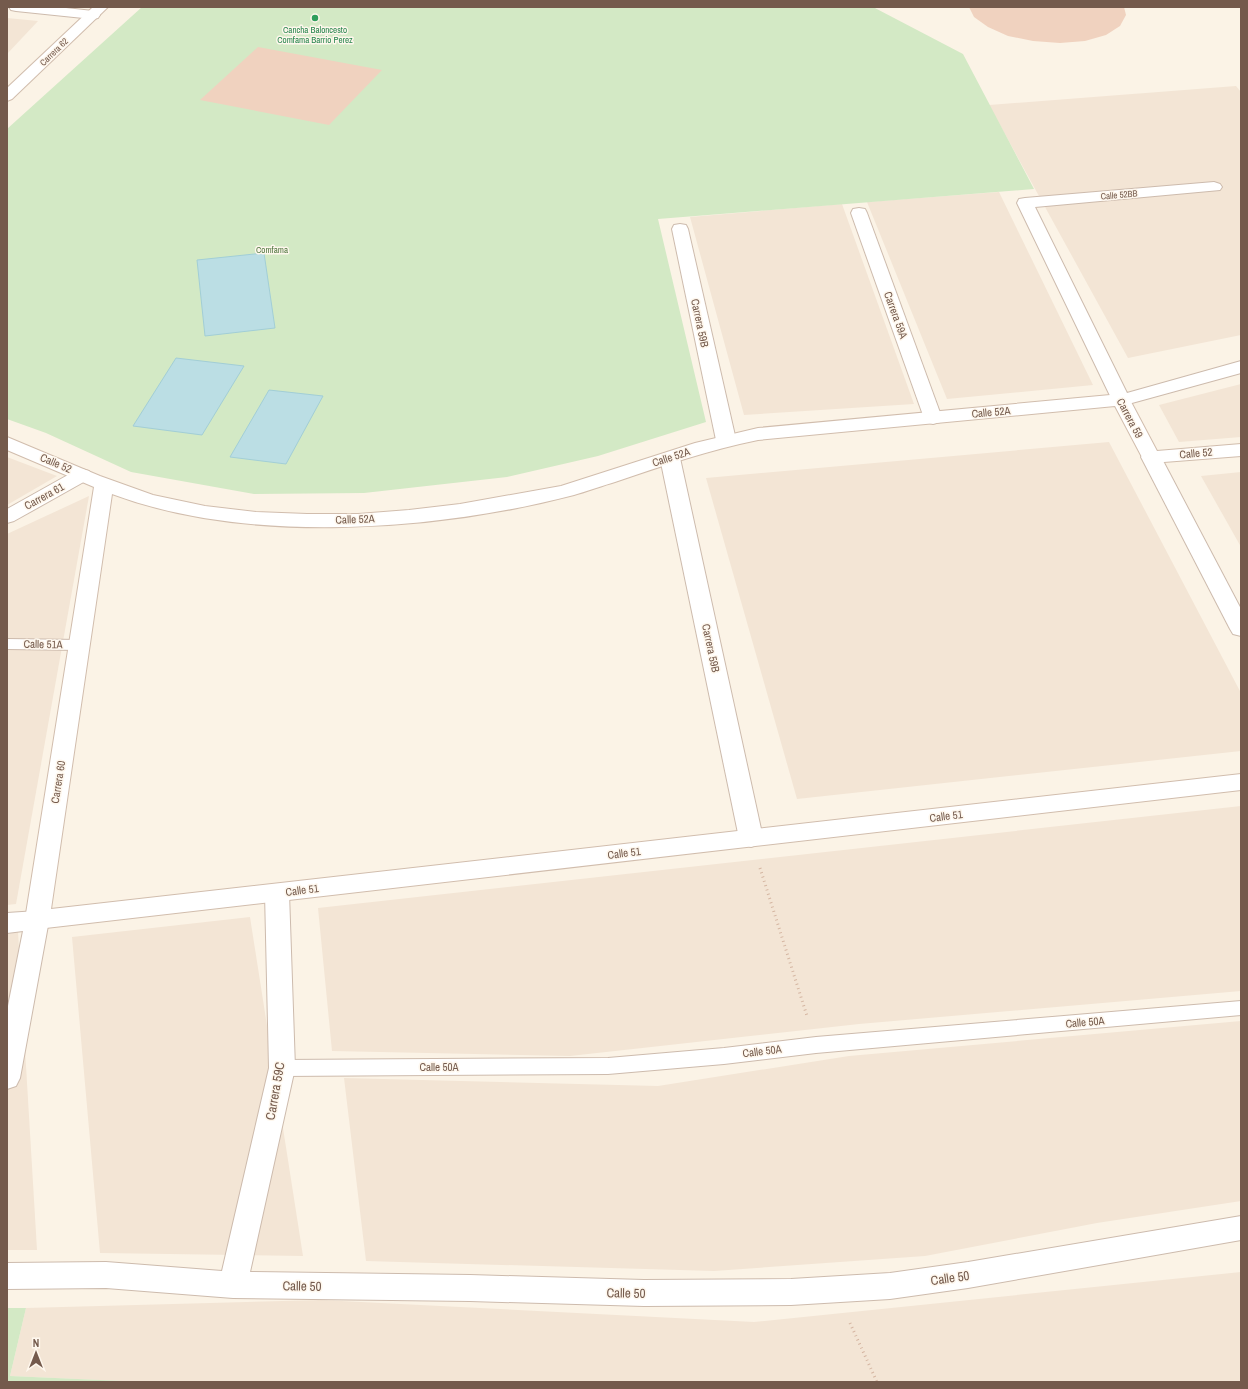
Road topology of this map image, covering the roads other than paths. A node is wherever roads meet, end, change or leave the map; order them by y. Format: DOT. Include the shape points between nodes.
graph roads {
  1 [pos="16,7"];
  2 [pos="97,11"];
  3 [pos="7,96"];
  4 [pos="1214,187"];
  5 [pos="1025,203"];
  6 [pos="858,213"];
  7 [pos="680,229"];
  8 [pos="1241,367"];
  9 [pos="1121,400"];
  10 [pos="932,418"];
  11 [pos="726,440"];
  12 [pos="7,443"];
  13 [pos="1241,450"];
  14 [pos="1151,457"];
  15 [pos="670,458"];
  16 [pos="82,475"];
  17 [pos="104,484"];
  18 [pos="7,517"];
  19 [pos="1241,629"];
  20 [pos="7,644"];
  21 [pos="80,645"];
  22 [pos="1241,782"];
  23 [pos="751,838"];
  24 [pos="277,893"];
  25 [pos="37,920"];
  26 [pos="7,923"];
  27 [pos="1241,1008"];
  28 [pos="282,1068"];
  29 [pos="7,1078"];
  30 [pos="1241,1228"];
  31 [pos="7,1276"];
  32 [pos="233,1285"];
  1 -- 2 [label="street"];
  2 -- 3 [label="street, Carrera 62"];
  4 -- 5 [label="street, Calle 52BB"];
  5 -- 9 [label="street, Carrera 59"];
  6 -- 10 [label="street, Carrera 59A"];
  7 -- 11 [label="street, Carrera 59B"];
  8 -- 9 [label="street, Calle 52A"];
  9 -- 10 [label="street, Calle 52A"];
  9 -- 14 [label="street, Carrera 59"];
  10 -- 11 [label="street, Calle 52A" via="758,434"];
  11 -- 15 [label="street, Calle 52A"];
  12 -- 16 [label="street, Calle 52"];
  13 -- 14 [label="street, Calle 52"];
  14 -- 19 [label="street, Carrera 59"];
  15 -- 17 [label="street, Calle 52A" via="562,492 491,506 424,515 354,520 286,520 210,514 153,502"];
  15 -- 23 [label="street, Carrera 59B"];
  16 -- 17 [label="street, Calle 52"];
  16 -- 18 [label="street, Carrera 61"];
  17 -- 21 [label="street, Carrera 60"];
  20 -- 21 [label="lane, Calle 51A"];
  21 -- 25 [label="street, Carrera 60"];
  22 -- 23 [label="street, Calle 51"];
  23 -- 24 [label="street, Calle 51"];
  24 -- 25 [label="street, Calle 51"];
  24 -- 28 [label="street, Carrera 59C"];
  25 -- 26 [label="street, Calle 51"];
  25 -- 29 [label="street, Carrera 60"];
  27 -- 28 [label="lane, Calle 50A" via="608,1066"];
  28 -- 32 [label="street, Carrera 59C"];
  30 -- 32 [label="street, Calle 50" via="968,1275 890,1286 791,1292 644,1293"];
  31 -- 32 [label="street, Calle 50" via="106,1275"];
}
